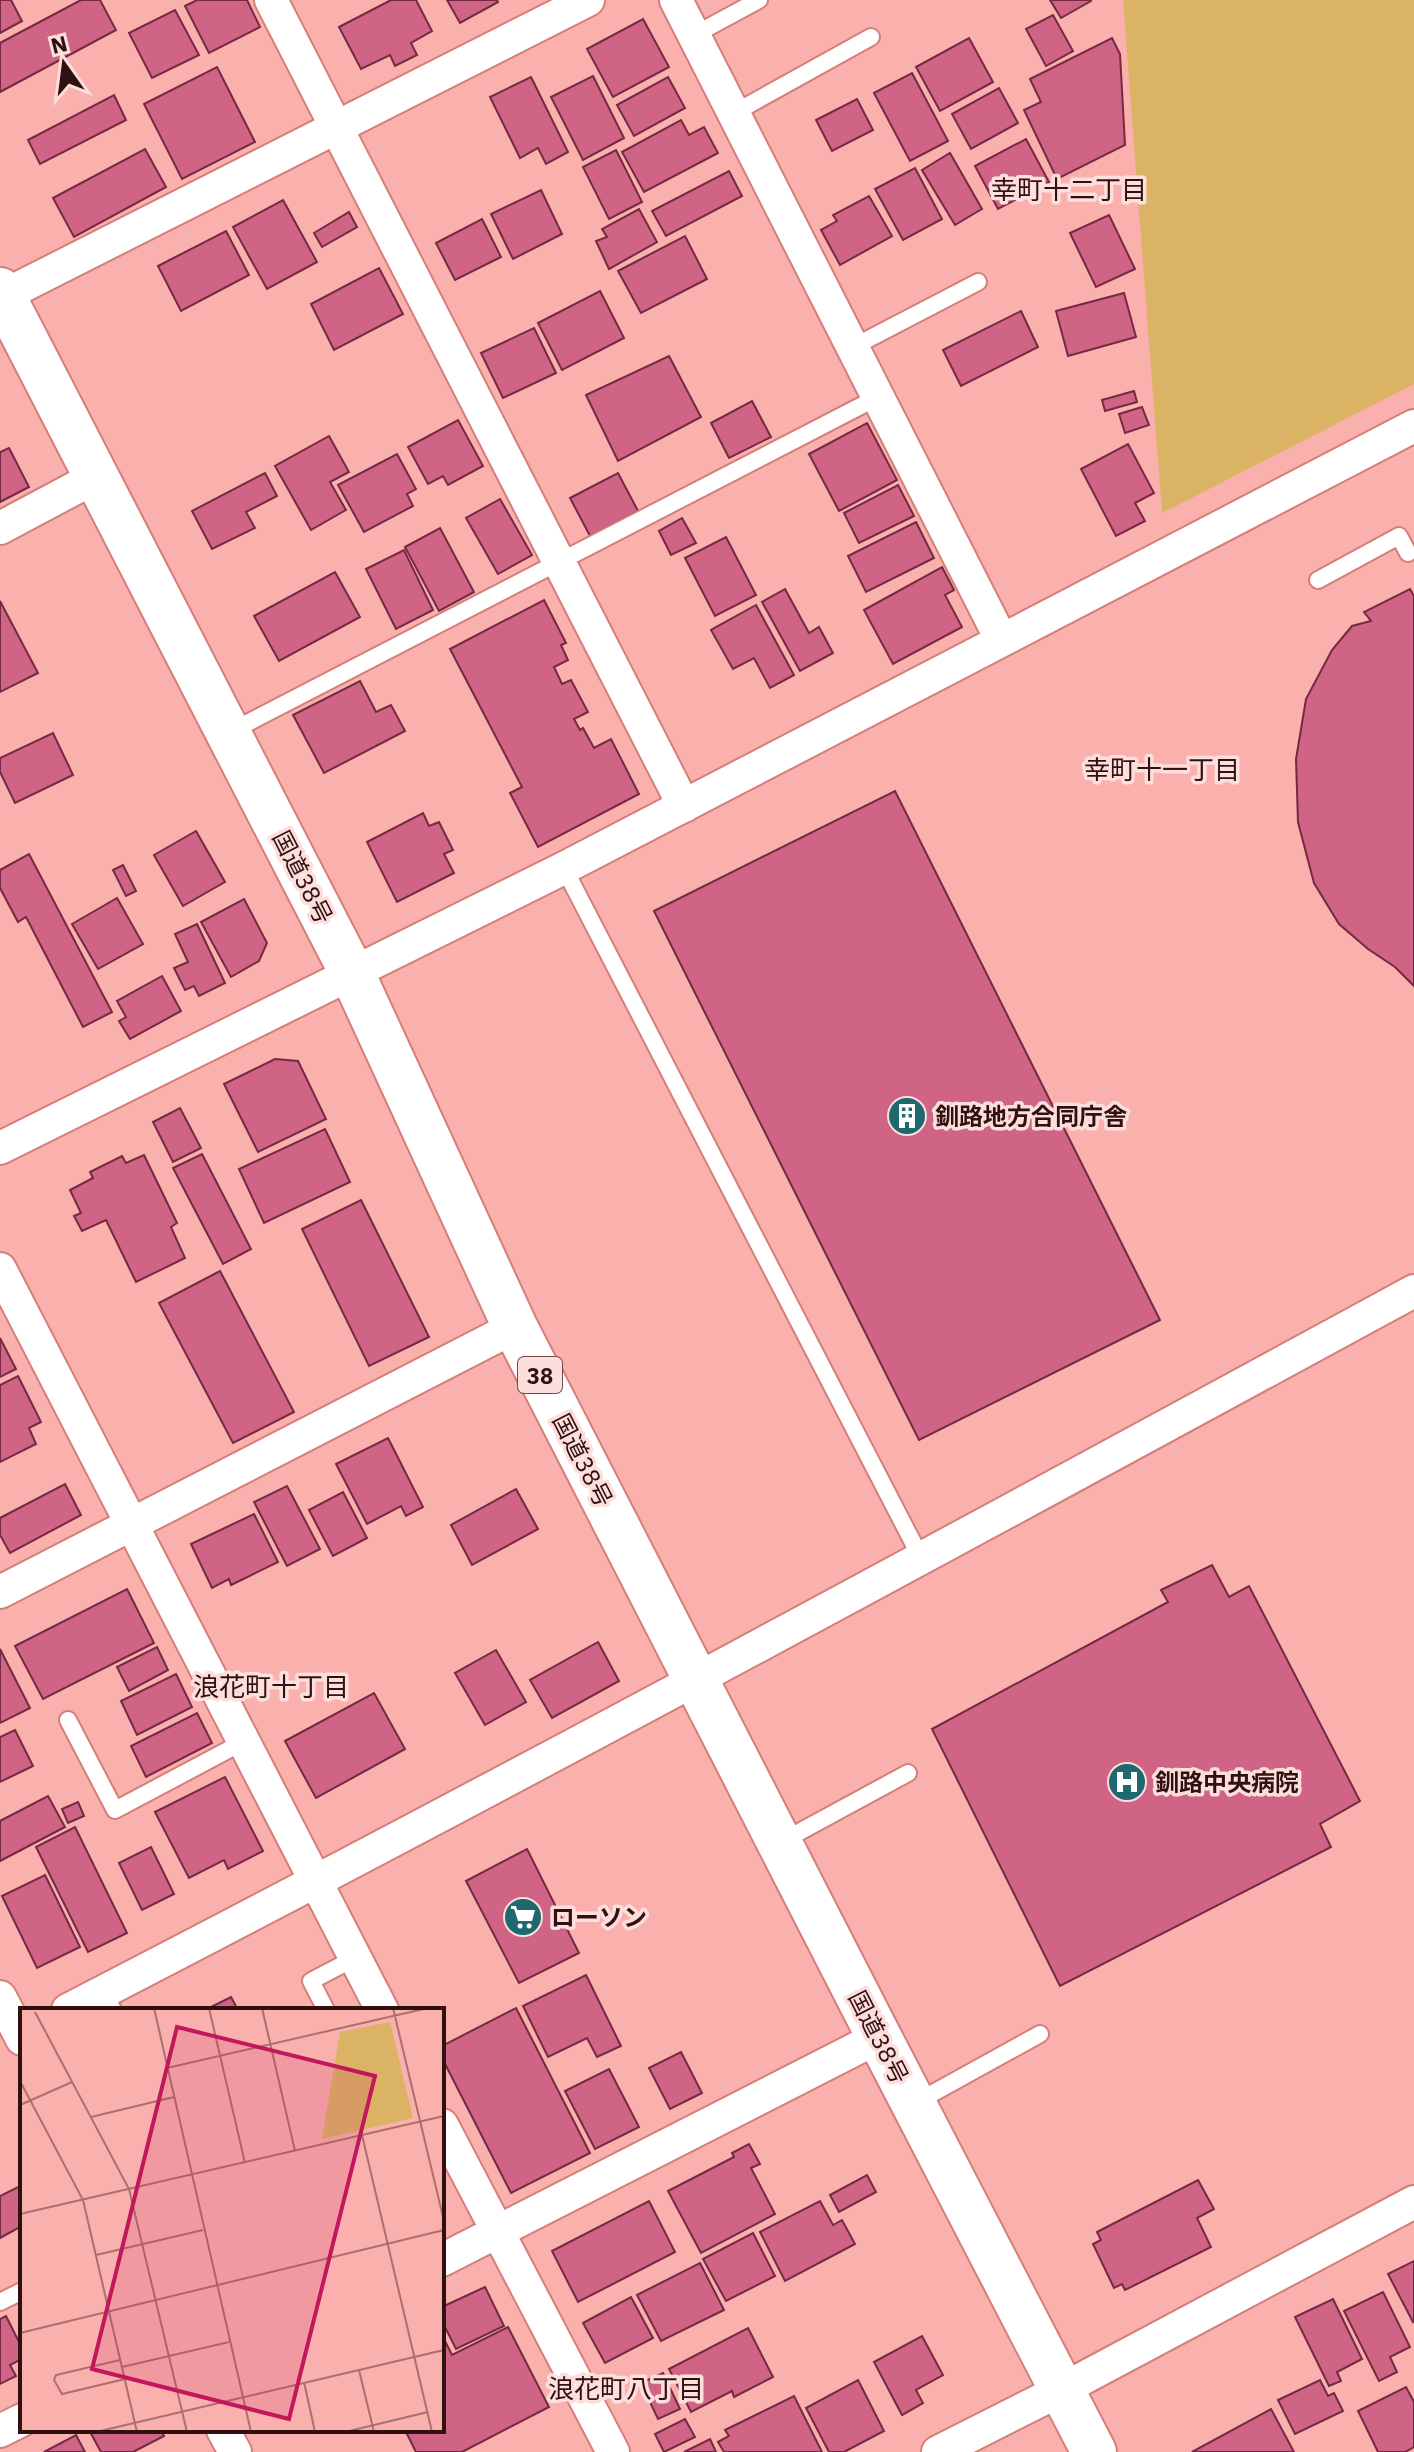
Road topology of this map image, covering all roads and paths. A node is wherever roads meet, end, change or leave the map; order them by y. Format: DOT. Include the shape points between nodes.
graph roads {
  1 [pos="271,0"];
  2 [pos="588,0"];
  3 [pos="676,0"];
  4 [pos="759,0"];
  5 [pos="694,35"];
  6 [pos="871,37"];
  7 [pos="734,113"];
  8 [pos="336,128"];
  9 [pos="978,282"];
  10 [pos="1,293"];
  11 [pos="853,347"];
  12 [pos="878,397"];
  13 [pos="1414,426"];
  14 [pos="96,477"];
  15 [pos="0,528"];
  16 [pos="1412,556"];
  17 [pos="558,561"];
  18 [pos="1318,580"];
  19 [pos="1001,639"];
  20 [pos="228,733"];
  21 [pos="684,806"];
  22 [pos="564,868"];
  23 [pos="352,973"];
  24 [pos="0,1148"];
  25 [pos="0,1269"];
  26 [pos="1414,1291"];
  27 [pos="515,1327"];
  28 [pos="131,1524"];
  29 [pos="921,1558"];
  30 [pos="0,1592"];
  31 [pos="696,1680"];
  32 [pos="68,1720"];
  33 [pos="243,1742"];
  34 [pos="908,1773"];
  35 [pos="779,1843"];
  36 [pos="316,1882"];
  37 [pos="355,1958"];
  38 [pos="0,1997"];
  39 [pos="108,2001"];
  40 [pos="77,2008"];
  41 [pos="325,2008"];
  42 [pos="381,2008"];
  43 [pos="1040,2034"];
  44 [pos="879,2037"];
  45 [pos="16,2038"];
  46 [pos="914,2104"];
  47 [pos="444,2130"];
  48 [pos="1414,2202"];
  49 [pos="498,2232"];
  50 [pos="444,2259"];
  51 [pos="20,2292"];
  52 [pos="0,2302"];
  53 [pos="1063,2389"];
  54 [pos="20,2421"];
  55 [pos="0,2431"];
  56 [pos="224,2432"];
  57 [pos="235,2452"];
  58 [pos="613,2452"];
  59 [pos="938,2452"];
  60 [pos="1094,2452"];
  1 -- 8 [label="street"];
  2 -- 8 [label="street"];
  3 -- 5 [label="street"];
  4 -- 5 [label="lane"];
  5 -- 7 [label="street"];
  6 -- 7 [label="lane"];
  7 -- 11 [label="street"];
  8 -- 10 [label="street"];
  8 -- 17 [label="street"];
  9 -- 11 [label="lane"];
  10 -- 14 [label="highway, 国道38号 / 38"];
  11 -- 12 [label="street"];
  12 -- 17 [label="lane"];
  12 -- 19 [label="street"];
  13 -- 19 [label="street"];
  14 -- 15 [label="street"];
  14 -- 20 [label="highway, 国道38号 / 38"];
  16 -- 18 [label="lane" via="1399,536"];
  17 -- 20 [label="lane"];
  17 -- 21 [label="street"];
  19 -- 21 [label="street"];
  20 -- 23 [label="highway, 国道38号 / 38"];
  21 -- 22 [label="street"];
  22 -- 23 [label="street"];
  22 -- 29 [label="lane"];
  23 -- 24 [label="street"];
  23 -- 27 [label="highway, 国道38号 / 38"];
  25 -- 28 [label="street"];
  26 -- 29 [label="street"];
  27 -- 28 [label="street"];
  27 -- 31 [label="highway, 国道38号 / 38"];
  28 -- 30 [label="street"];
  28 -- 33 [label="street"];
  29 -- 31 [label="street"];
  31 -- 35 [label="highway, 国道38号 / 38"];
  31 -- 36 [label="street"];
  32 -- 33 [label="lane" via="115,1810"];
  33 -- 36 [label="street"];
  34 -- 35 [label="lane"];
  35 -- 44 [label="highway, 国道38号 / 38"];
  36 -- 37 [label="street"];
  36 -- 39 [label="street"];
  37 -- 41 [label="lane" via="311,1981"];
  37 -- 42 [label="street"];
  38 -- 45 [label="street"];
  39 -- 40 [label="street"];
  43 -- 46 [label="lane"];
  44 -- 46 [label="highway, 国道38号 / 38"];
  44 -- 49 [label="street"];
  46 -- 53 [label="highway, 国道38号 / 38"];
  47 -- 49 [label="street" via="457,2166"];
  48 -- 53 [label="street"];
  49 -- 50 [label="street"];
  49 -- 58 [label="street"];
  51 -- 52 [label="lane"];
  53 -- 59 [label="street"];
  53 -- 60 [label="highway, 国道38号 / 38"];
  54 -- 55 [label="street"];
  56 -- 57 [label="street"];
}
